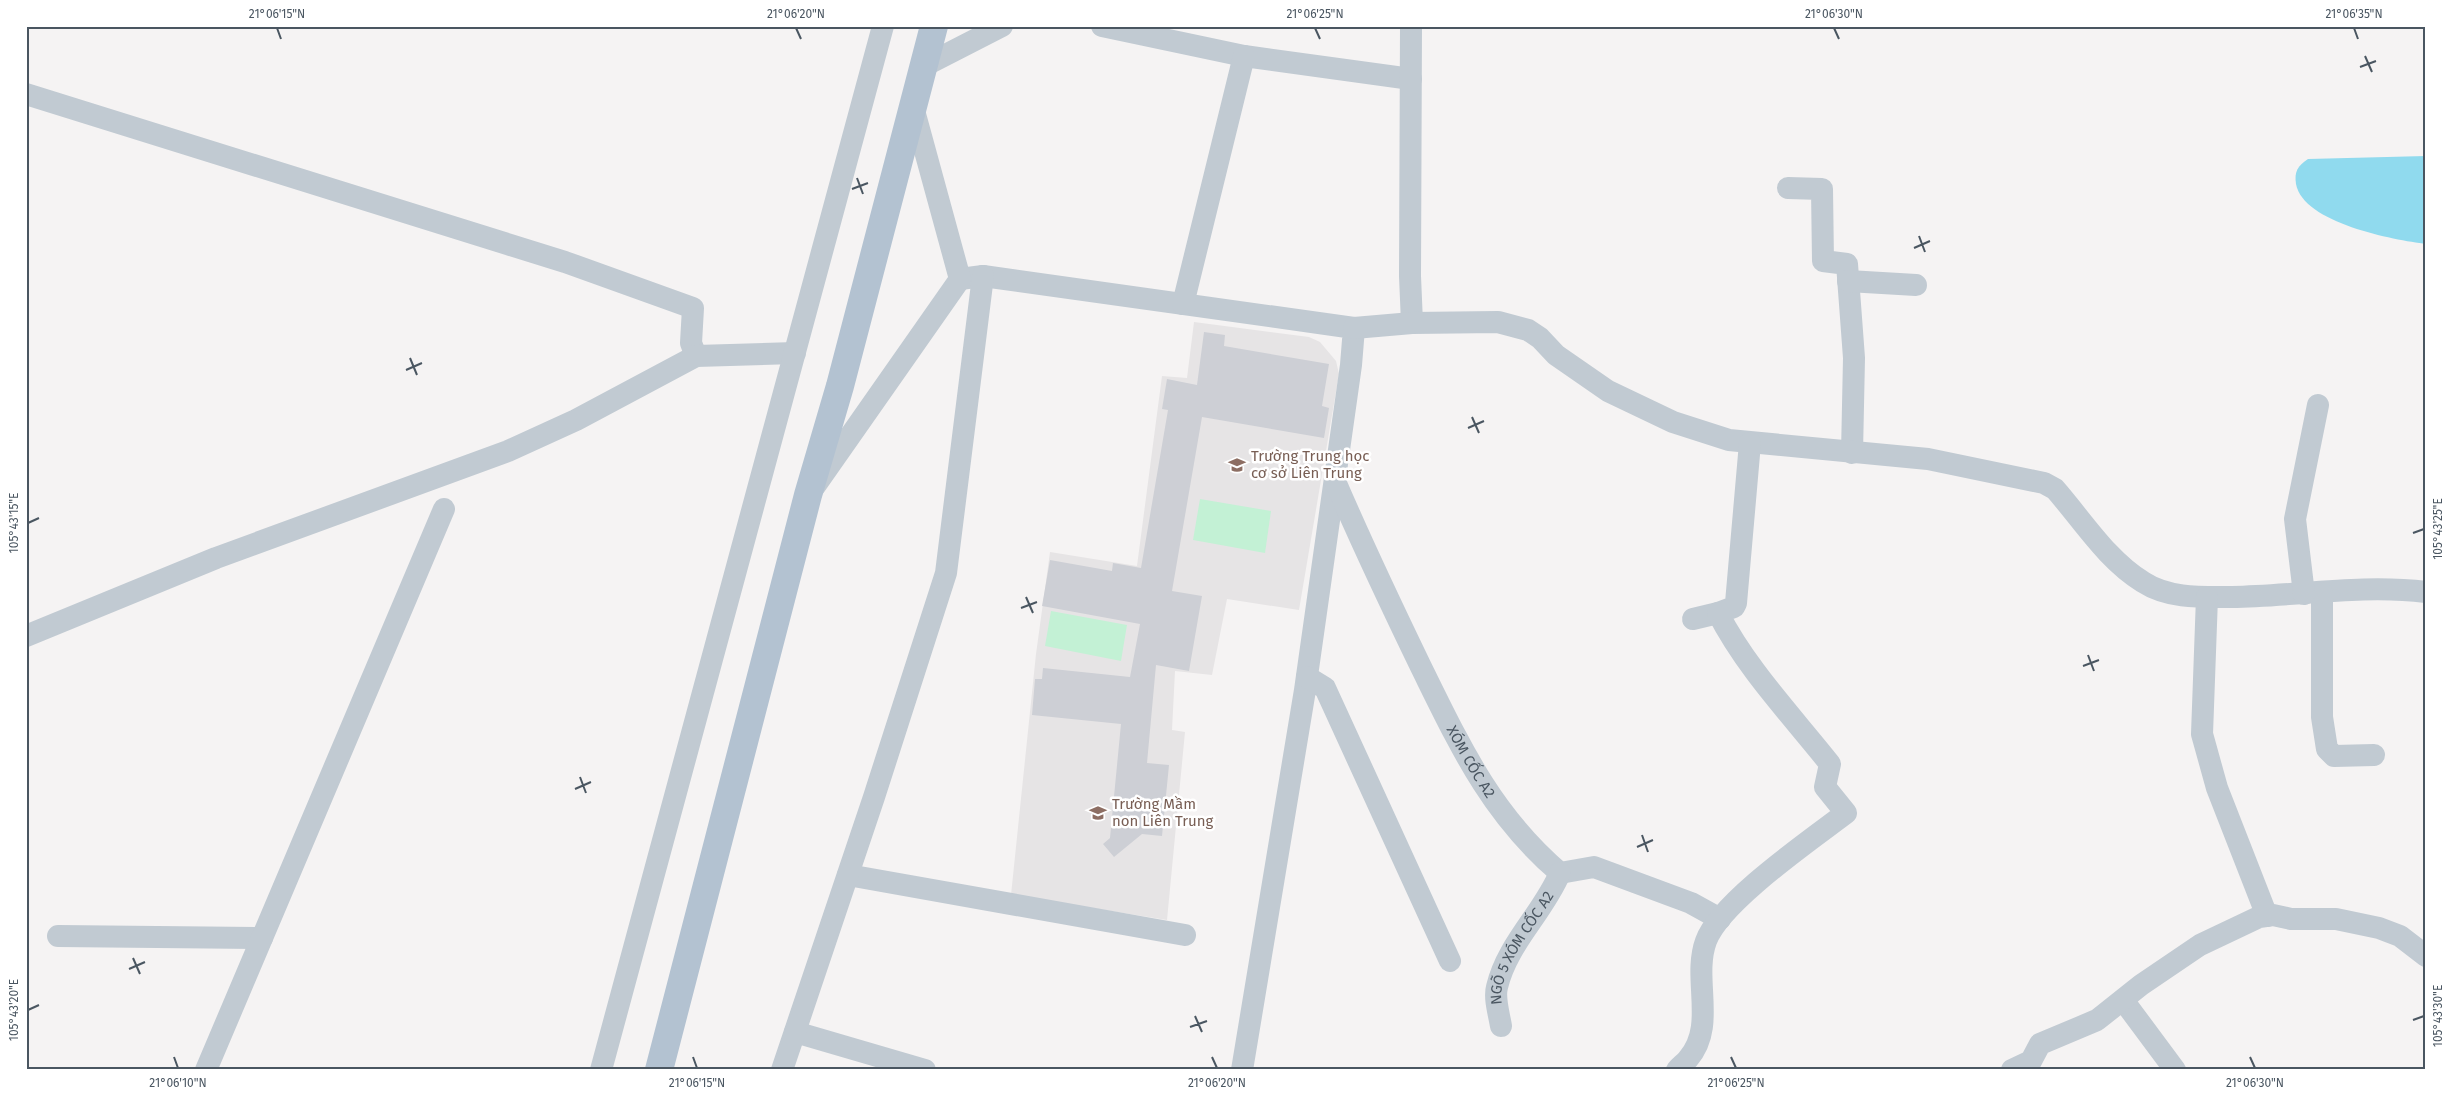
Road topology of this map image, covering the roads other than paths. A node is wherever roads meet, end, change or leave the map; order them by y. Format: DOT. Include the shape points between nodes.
graph roads {
  1 [pos="883,26"];
  2 [pos="934,26"];
  3 [pos="1002,26"];
  4 [pos="1102,26"];
  5 [pos="1411,26"];
  6 [pos="1244,56"];
  7 [pos="922,67"];
  8 [pos="1411,79"];
  9 [pos="26,94"];
  10 [pos="913,107"];
  11 [pos="1788,188"];
  12 [pos="983,276"];
  13 [pos="960,278"];
  14 [pos="1848,281"];
  15 [pos="1916,286"];
  16 [pos="1183,304"];
  17 [pos="1412,323"];
  18 [pos="1354,328"];
  19 [pos="795,354"];
  20 [pos="696,356"];
  21 [pos="2318,405"];
  22 [pos="1750,443"];
  23 [pos="1852,453"];
  24 [pos="1335,480"];
  25 [pos="808,495"];
  26 [pos="444,509"];
  27 [pos="2426,592"];
  28 [pos="2313,594"];
  29 [pos="2207,597"];
  30 [pos="1718,614"];
  31 [pos="1693,619"];
  32 [pos="26,636"];
  33 [pos="1307,677"];
  34 [pos="2374,755"];
  35 [pos="1560,873"];
  36 [pos="848,875"];
  37 [pos="2267,916"];
  38 [pos="1720,919"];
  39 [pos="1185,934"];
  40 [pos="58,936"];
  41 [pos="262,938"];
  42 [pos="2426,956"];
  43 [pos="1450,961"];
  44 [pos="2123,1000"];
  45 [pos="1501,1026"];
  46 [pos="795,1032"];
  47 [pos="206,1070"];
  48 [pos="601,1070"];
  49 [pos="659,1070"];
  50 [pos="782,1070"];
  51 [pos="925,1070"];
  52 [pos="1242,1070"];
  53 [pos="1677,1070"];
  54 [pos="2012,1070"];
  55 [pos="2175,1070"];
  1 -- 19 [label="street"];
  2 -- 7 [label="main road"];
  3 -- 7 [label="street"];
  4 -- 6 [label="street"];
  5 -- 8 [label="street"];
  6 -- 8 [label="street"];
  6 -- 16 [label="street"];
  7 -- 10 [label="main road"];
  8 -- 17 [label="street"];
  9 -- 20 [label="street" via="565,262 693,308 691,343"];
  10 -- 13 [label="street"];
  10 -- 25 [label="main road"];
  11 -- 14 [label="street" via="1822,190 1823,261 1846,264"];
  12 -- 13 [label="street"];
  12 -- 16 [label="street"];
  12 -- 36 [label="street" via="946,573"];
  13 -- 25 [label="street"];
  14 -- 15 [label="street"];
  14 -- 23 [label="street" via="1854,358"];
  16 -- 18 [label="street"];
  17 -- 18 [label="street"];
  17 -- 22 [label="street" via="1498,322 1528,330 1556,355 1608,391 1673,422 1729,440"];
  18 -- 24 [label="street"];
  19 -- 20 [label="street"];
  19 -- 48 [label="street"];
  20 -- 32 [label="street" via="576,420 508,451 216,558"];
  21 -- 28 [label="street" via="2295,519"];
  22 -- 23 [label="street"];
  22 -- 30 [label="street" via="1736,603"];
  23 -- 29 [label="street" via="1928,459 2044,483 2055,489 2112,557 2144,583 2164,591"];
  24 -- 33 [label="street"];
  24 -- 35 [label="street, XÓM CỐC A2" via="1371,564 1465,754 1492,800"];
  25 -- 49 [label="main road"];
  26 -- 41 [label="street"];
  27 -- 28 [label="street" via="2363,590"];
  28 -- 29 [label="street"];
  28 -- 34 [label="street" via="2327,749 2334,756"];
  29 -- 37 [label="street" via="2202,734 2217,788"];
  30 -- 31 [label="street"];
  30 -- 38 [label="street" via="1760,676 1830,764 1825,787 1846,813 1778,865"];
  33 -- 43 [label="street" via="1325,688"];
  33 -- 52 [label="street"];
  35 -- 38 [label="street" via="1594,867 1691,903"];
  35 -- 45 [label="street, NGÕ 5 XÓM CỐC A2" via="1512,950 1496,989"];
  36 -- 39 [label="street"];
  36 -- 46 [label="street"];
  37 -- 42 [label="street" via="2336,919 2379,928 2400,936"];
  37 -- 44 [label="street" via="2242,924 2200,945 2140,984"];
  38 -- 53 [label="street" via="1706,941 1701,985 1704,1011 1698,1041 1689,1059"];
  40 -- 41 [label="street"];
  41 -- 47 [label="street"];
  44 -- 54 [label="street" via="2097,1020 2040,1044 2031,1061"];
  44 -- 55 [label="street"];
  46 -- 50 [label="street"];
  46 -- 51 [label="street"];
}
